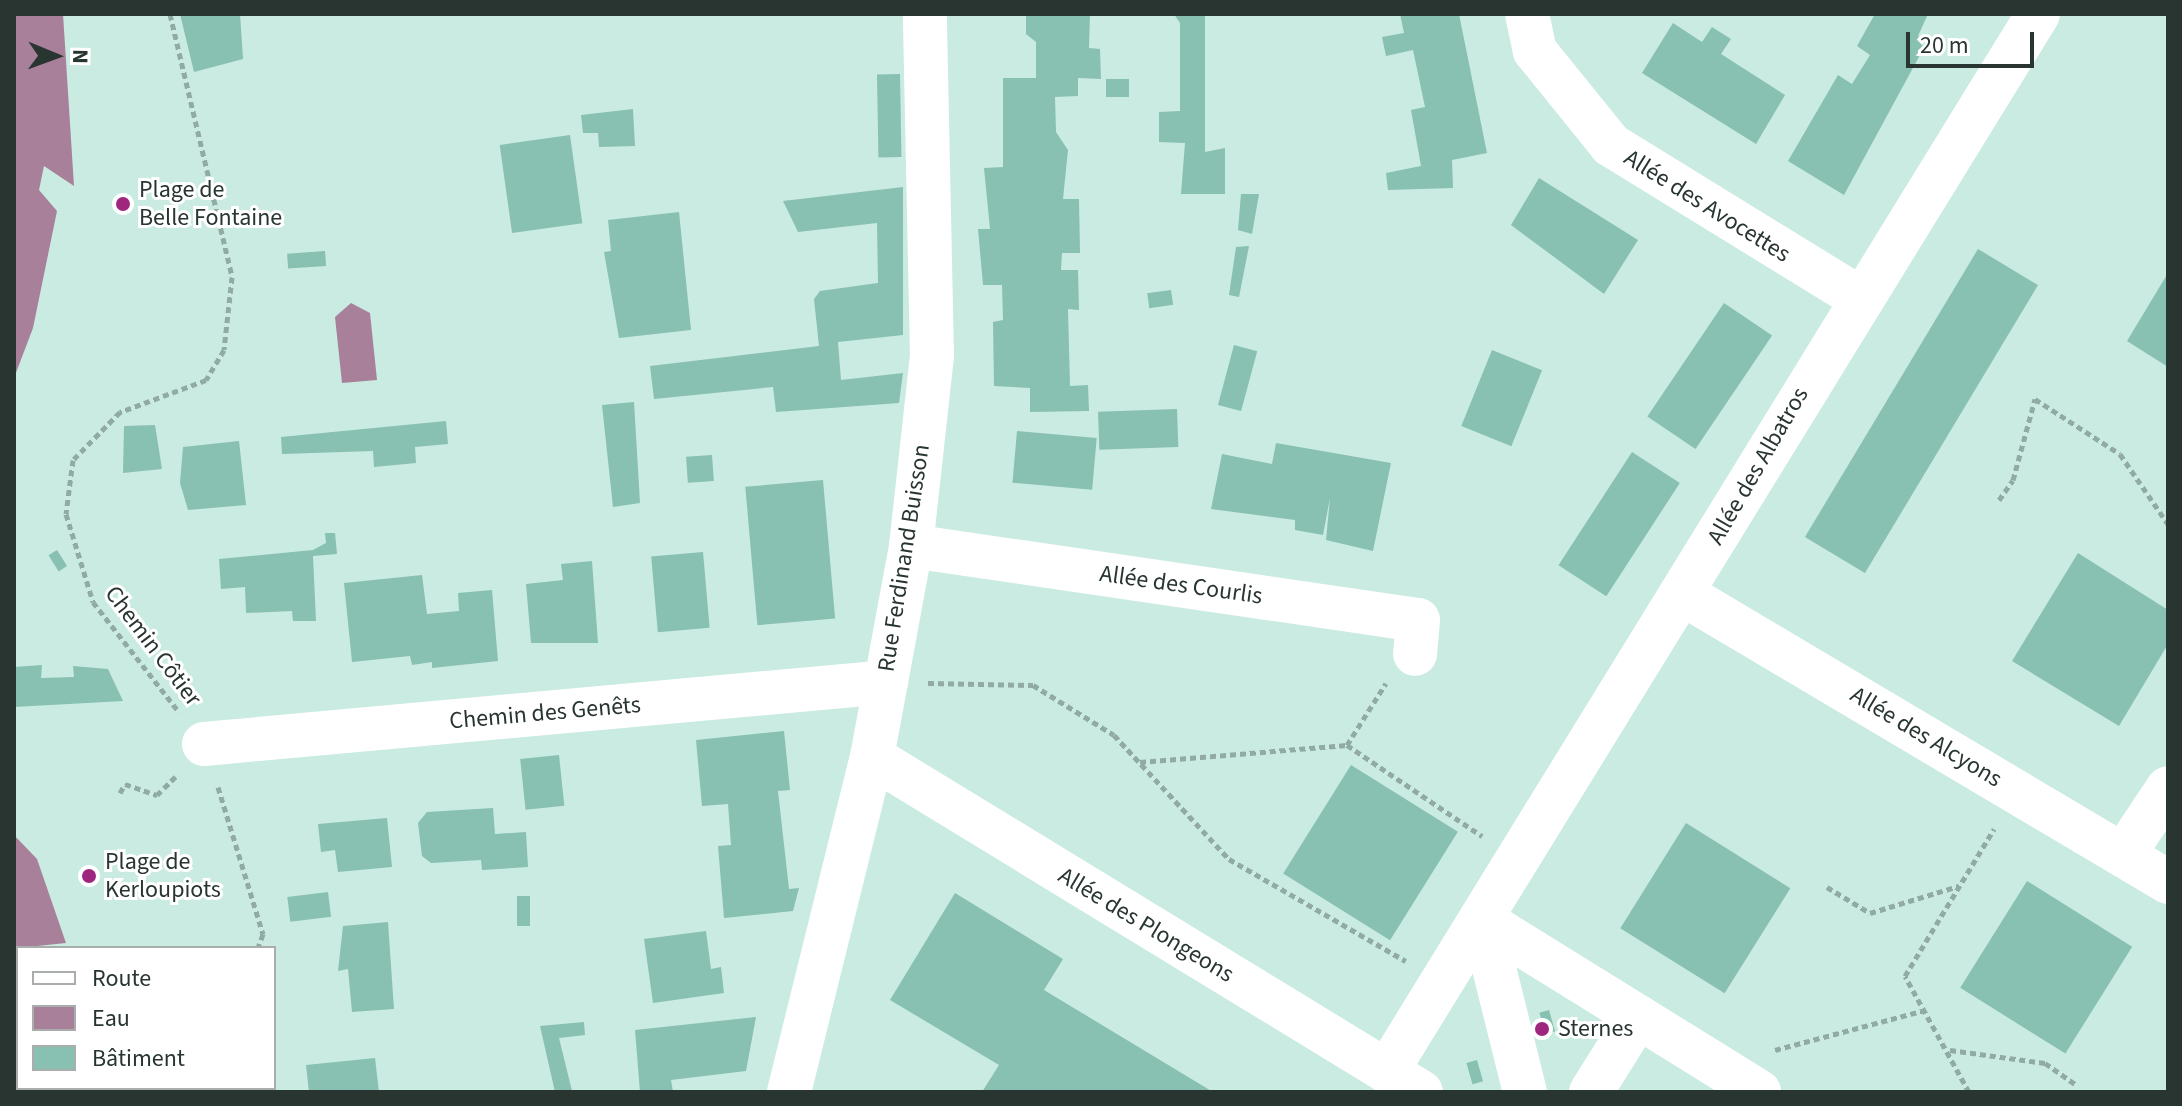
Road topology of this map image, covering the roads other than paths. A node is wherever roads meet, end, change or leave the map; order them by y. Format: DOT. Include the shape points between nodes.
graph roads {
  1 [pos="925,14"];
  2 [pos="1527,14"];
  3 [pos="2038,14"];
  4 [pos="1858,297"];
  5 [pos="911,546"];
  6 [pos="1683,594"];
  7 [pos="1415,654"];
  8 [pos="886,682"];
  9 [pos="208,755"];
  10 [pos="872,757"];
  11 [pos="2168,788"];
  12 [pos="2124,854"];
  13 [pos="2168,882"];
  14 [pos="1482,920"];
  15 [pos="1638,1017"];
  16 [pos="1404,1082"];
  17 [pos="789,1092"];
  18 [pos="1525,1092"];
  19 [pos="1591,1092"];
  20 [pos="1759,1092"];
  1 -- 5 [label="street, Rue Ferdinand Buisson" via="932,357"];
  2 -- 4 [label="street, Allée des Avocettes" via="1535,51 1611,145"];
  3 -- 4 [label="street, Allée des Albatros"];
  4 -- 6 [label="street, Allée des Albatros"];
  5 -- 7 [label="street, Allée des Courlis" via="1418,620"];
  5 -- 8 [label="street, Rue Ferdinand Buisson"];
  6 -- 12 [label="street, Allée des Alcyons"];
  6 -- 14 [label="street, Allée des Albatros"];
  8 -- 9 [label="street, Chemin des Genêts"];
  8 -- 10 [label="street, Rue Ferdinand Buisson"];
  10 -- 16 [label="street, Allée des Plongeons"];
  10 -- 17 [label="street, Rue Ferdinand Buisson"];
  11 -- 12 [label="street"];
  12 -- 13 [label="street, Allée des Alcyons"];
  14 -- 15 [label="street"];
  14 -- 16 [label="street, Allée des Albatros" via="1437,993"];
  14 -- 18 [label="street"];
  15 -- 19 [label="street"];
  15 -- 20 [label="street"];
}
